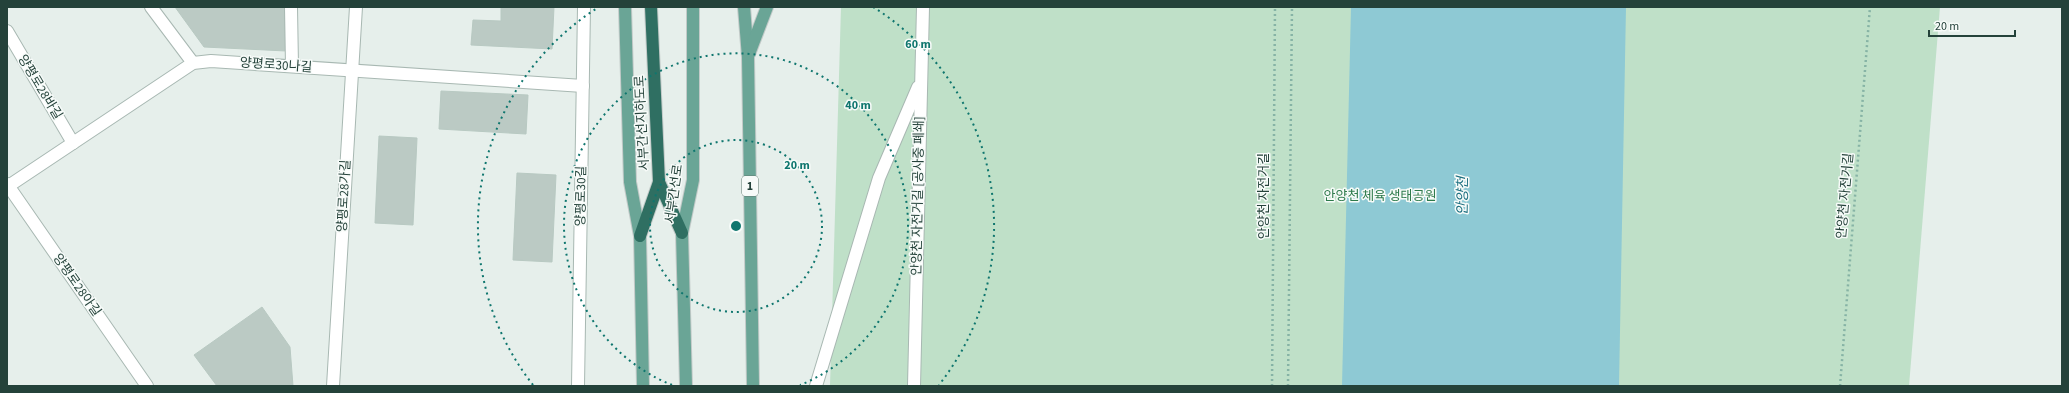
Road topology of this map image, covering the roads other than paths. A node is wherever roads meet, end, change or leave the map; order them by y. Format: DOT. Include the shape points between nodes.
graph roads {
  1 [pos="151,7"];
  2 [pos="291,7"];
  3 [pos="356,7"];
  4 [pos="584,7"];
  5 [pos="624,7"];
  6 [pos="651,7"];
  7 [pos="693,7"];
  8 [pos="744,7"];
  9 [pos="767,7"];
  10 [pos="923,7"];
  11 [pos="7,31"];
  12 [pos="748,57"];
  13 [pos="193,62"];
  14 [pos="292,66"];
  15 [pos="352,70"];
  16 [pos="920,80"];
  17 [pos="583,86"];
  18 [pos="74,143"];
  19 [pos="659,182"];
  20 [pos="8,186"];
  21 [pos="682,233"];
  22 [pos="640,236"];
  23 [pos="147,386"];
  24 [pos="333,386"];
  25 [pos="578,386"];
  26 [pos="643,386"];
  27 [pos="686,386"];
  28 [pos="753,386"];
  29 [pos="816,386"];
  30 [pos="914,386"];
  1 -- 13 [label="street"];
  2 -- 14 [label="street"];
  3 -- 15 [label="street, 양평로28가길"];
  4 -- 17 [label="street, 양평로30길"];
  5 -- 22 [label="main road" via="630,182"];
  6 -- 19 [label="highway, 서부간선지하도로"];
  7 -- 21 [label="main road, 서부간선로" via="693,180"];
  8 -- 12 [label="main road, 1"];
  9 -- 12 [label="main road"];
  10 -- 16 [label="street, 안양천 자전거길 [공사중 폐쇄]"];
  11 -- 18 [label="street, 양평로28바길"];
  12 -- 28 [label="main road, 1"];
  13 -- 14 [label="street, 양평로30나길"];
  13 -- 18 [label="street"];
  14 -- 15 [label="street, 양평로30나길"];
  15 -- 17 [label="street, 양평로30나길"];
  15 -- 24 [label="street, 양평로28가길"];
  16 -- 29 [label="street" via="879,178"];
  16 -- 30 [label="street, 안양천 자전거길 [공사중 폐쇄]"];
  17 -- 25 [label="street, 양평로30길"];
  18 -- 20 [label="street"];
  19 -- 21 [label="highway, 서부간선지하도로"];
  19 -- 22 [label="highway"];
  20 -- 23 [label="street, 양평로28아길"];
  21 -- 27 [label="main road, 서부간선로"];
  22 -- 26 [label="main road"];
}
